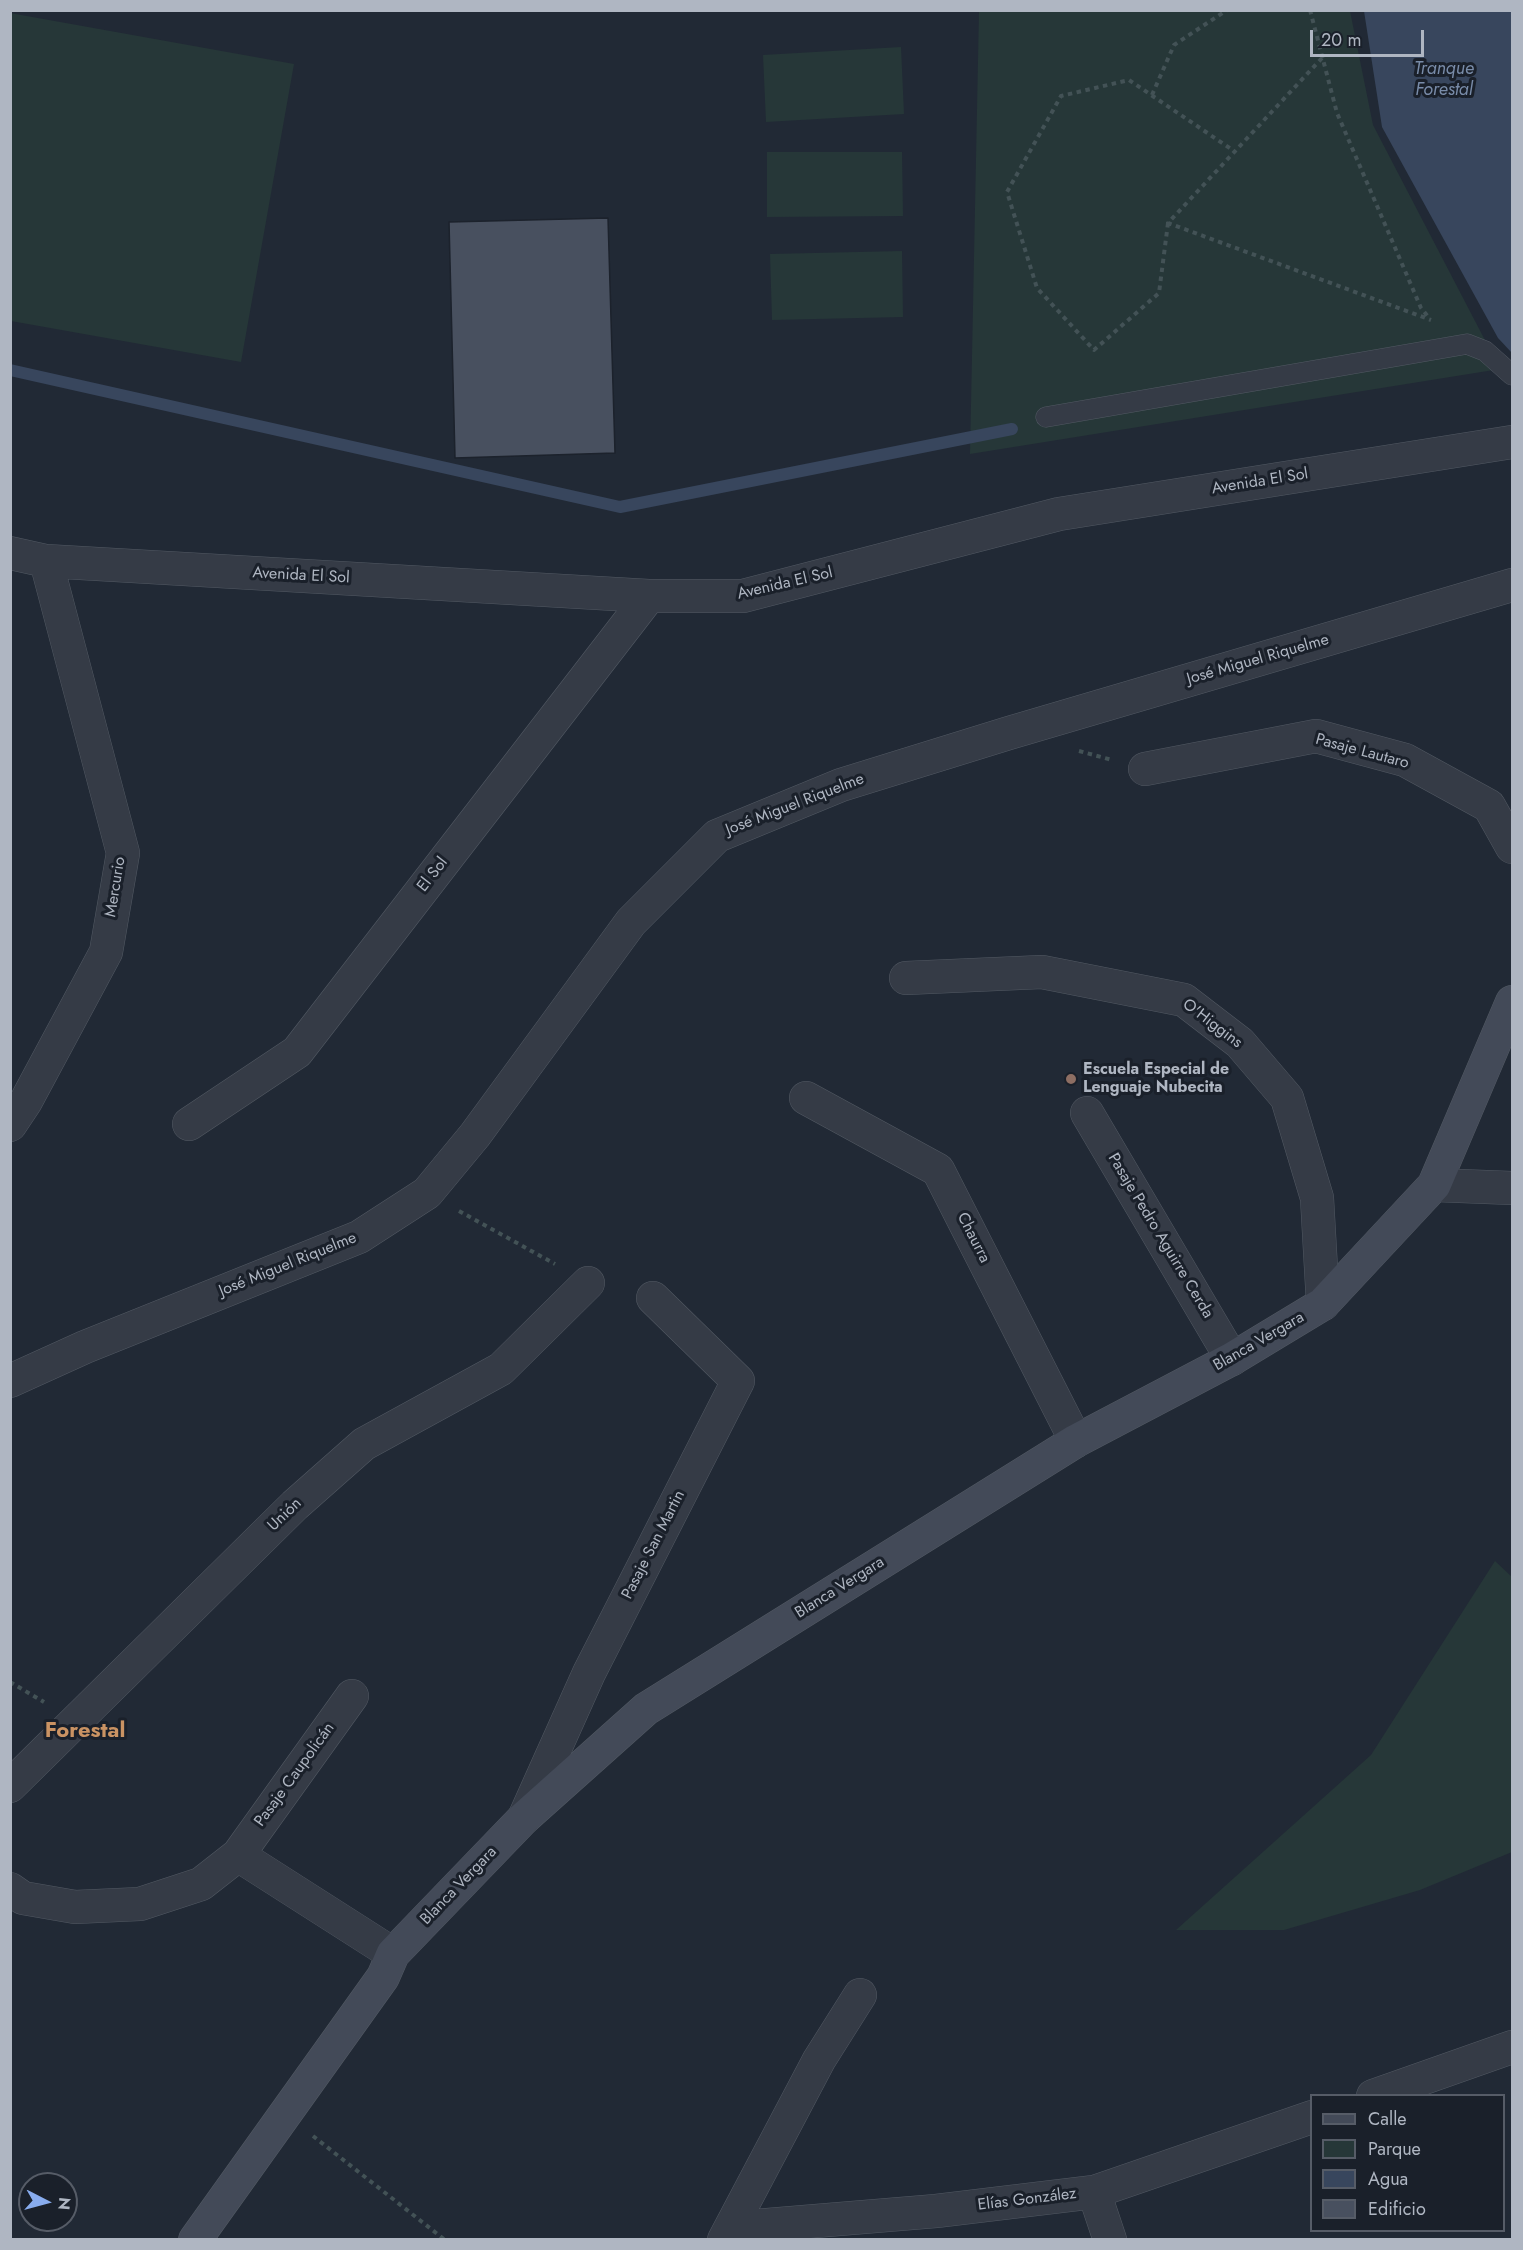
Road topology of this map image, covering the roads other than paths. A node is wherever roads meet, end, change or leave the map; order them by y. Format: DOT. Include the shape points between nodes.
graph roads {
  1 [pos="1512,375"];
  2 [pos="1046,417"];
  3 [pos="1512,442"];
  4 [pos="10,553"];
  5 [pos="46,561"];
  6 [pos="1512,585"];
  7 [pos="649,596"];
  8 [pos="1144,769"];
  9 [pos="1512,847"];
  10 [pos="906,978"];
  11 [pos="1512,1002"];
  12 [pos="806,1098"];
  13 [pos="1087,1113"];
  14 [pos="189,1124"];
  15 [pos="10,1125"];
  16 [pos="1434,1185"];
  17 [pos="1512,1188"];
  18 [pos="588,1283"];
  19 [pos="653,1298"];
  20 [pos="1323,1304"];
  21 [pos="1233,1359"];
  22 [pos="10,1382"];
  23 [pos="1076,1441"];
  24 [pos="352,1696"];
  25 [pos="10,1786"];
  26 [pos="524,1818"];
  27 [pos="238,1855"];
  28 [pos="10,1889"];
  29 [pos="393,1954"];
  30 [pos="860,1995"];
  31 [pos="1512,2047"];
  32 [pos="1379,2094"];
  33 [pos="1310,2117"];
  34 [pos="1094,2192"];
  35 [pos="207,2232"];
  36 [pos="728,2234"];
  37 [pos="1110,2240"];
  1 -- 2 [label="lane" via="1485,351 1467,344"];
  3 -- 7 [label="street, Avenida El Sol" via="1059,514 743,596"];
  4 -- 5 [label="street, Avenida El Sol"];
  5 -- 7 [label="street, Avenida El Sol"];
  5 -- 15 [label="street, Mercurio" via="123,853 106,952 27,1101"];
  6 -- 22 [label="street, José Miguel Riquelme" via="841,785 717,836 631,922 476,1135 427,1193 359,1238 85,1347"];
  7 -- 14 [label="street, El Sol" via="297,1052"];
  8 -- 9 [label="street, Pasaje Lautaro" via="1316,736 1405,760 1489,806"];
  10 -- 20 [label="street, O'Higgins" via="1042,972 1064,976 1184,1000 1240,1042 1287,1098 1317,1198"];
  11 -- 16 [label="street, Blanca Vergara"];
  12 -- 23 [label="street, Chaurra" via="938,1170"];
  13 -- 21 [label="street, Pasaje Pedro Aguirre Cerda"];
  16 -- 17 [label="street"];
  16 -- 20 [label="street, Blanca Vergara"];
  18 -- 25 [label="street, Unión" via="501,1369 364,1444 286,1514"];
  19 -- 26 [label="street, Pasaje San Martin" via="738,1381 589,1673"];
  20 -- 21 [label="street, Blanca Vergara"];
  21 -- 23 [label="street, Blanca Vergara"];
  23 -- 26 [label="street, Blanca Vergara" via="646,1709"];
  24 -- 27 [label="street, Pasaje Caupolicán"];
  26 -- 29 [label="street, Blanca Vergara"];
  27 -- 28 [label="street, Pasaje Caupolicán" via="201,1884 140,1904 75,1907 23,1898"];
  27 -- 29 [label="street"];
  29 -- 35 [label="street, Blanca Vergara" via="383,1977"];
  30 -- 36 [label="street, Elías González" via="819,2061"];
  31 -- 32 [label="street"];
  33 -- 34 [label="street, Elías González"];
  34 -- 36 [label="street, Elías González"];
  34 -- 37 [label="street"];
}
